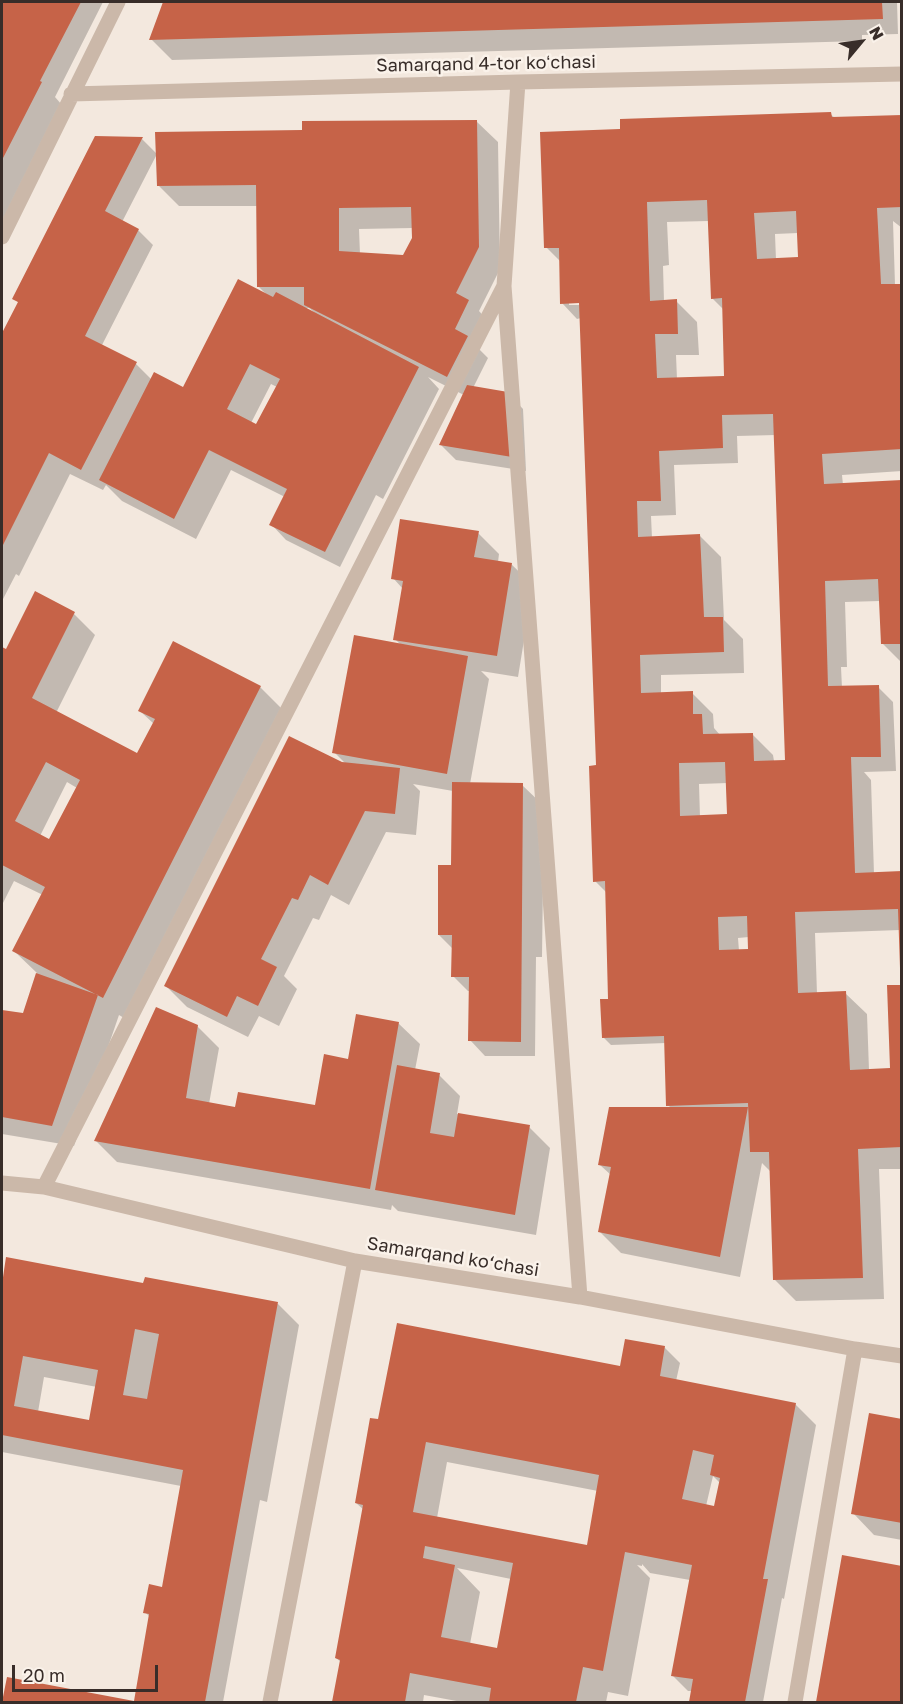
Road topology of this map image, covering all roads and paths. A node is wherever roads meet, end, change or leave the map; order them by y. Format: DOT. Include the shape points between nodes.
graph roads {
  1 [pos="118,2"];
  2 [pos="902,74"];
  3 [pos="518,82"];
  4 [pos="71,94"];
  5 [pos="2,237"];
  6 [pos="504,286"];
  7 [pos="2,1183"];
  8 [pos="44,1187"];
  9 [pos="355,1261"];
  10 [pos="580,1297"];
  11 [pos="855,1349"];
  12 [pos="902,1356"];
  13 [pos="270,1702"];
  14 [pos="795,1702"];
  1 -- 4 [label="street"];
  2 -- 3 [label="street, Samarqand 4-tor koʻchasi"];
  3 -- 4 [label="street, Samarqand 4-tor koʻchasi"];
  3 -- 6 [label="street"];
  4 -- 5 [label="street"];
  6 -- 8 [label="street"];
  6 -- 10 [label="street"];
  7 -- 8 [label="street, Samarqand ko‘chasi"];
  8 -- 9 [label="street, Samarqand ko‘chasi"];
  9 -- 10 [label="street, Samarqand ko‘chasi"];
  9 -- 13 [label="street"];
  10 -- 11 [label="street, Samarqand ko‘chasi"];
  11 -- 12 [label="street, Samarqand ko‘chasi"];
  11 -- 14 [label="street"];
}
